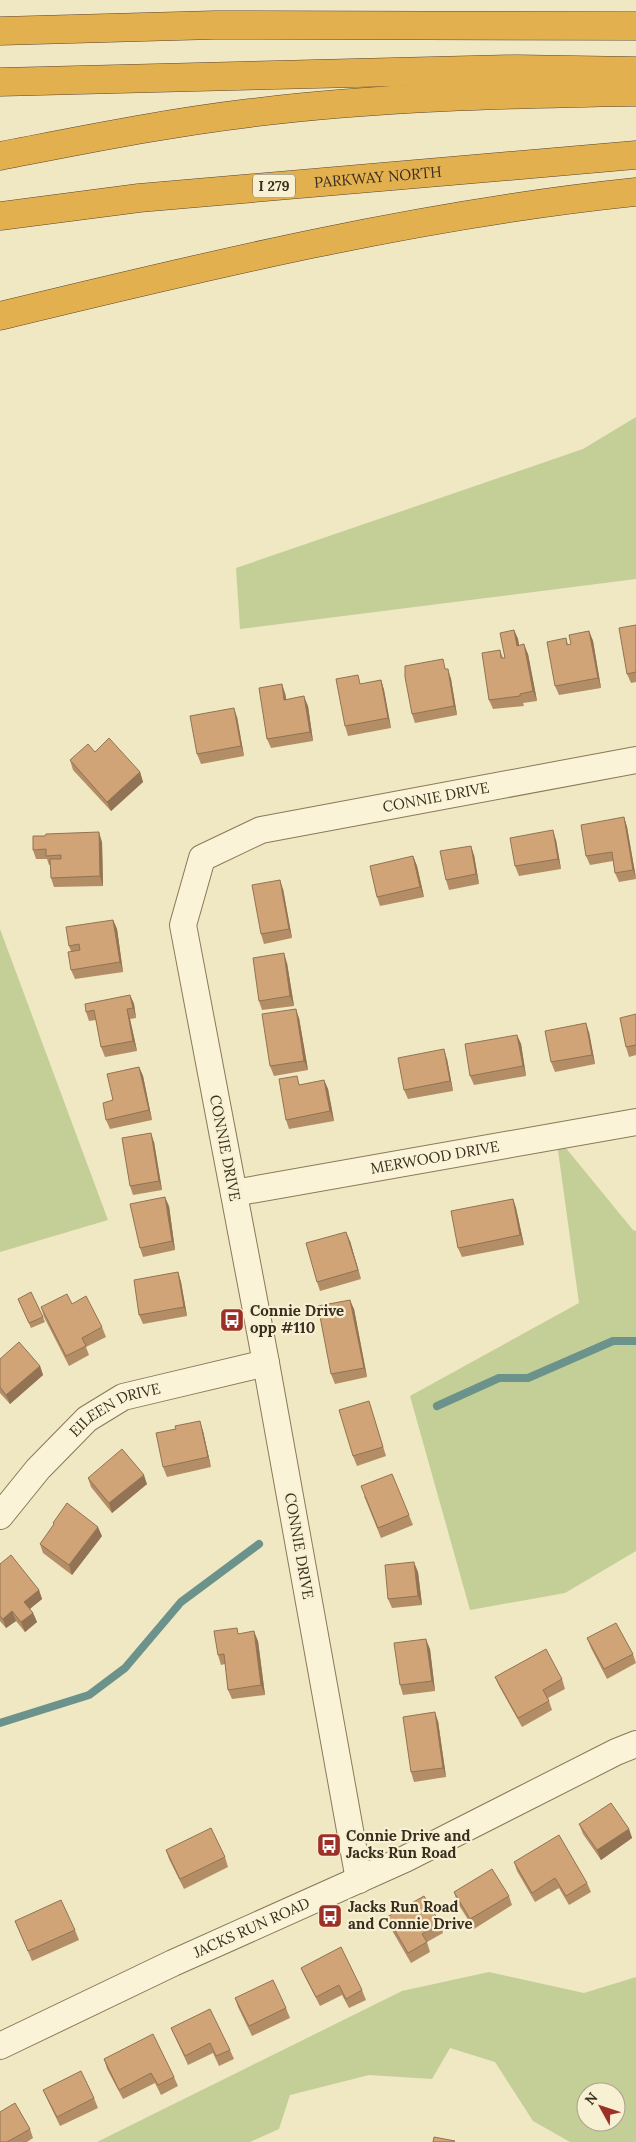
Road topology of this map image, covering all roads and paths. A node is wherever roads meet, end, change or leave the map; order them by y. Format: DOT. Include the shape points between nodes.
graph roads {
  1 [pos="636,26"];
  2 [pos="0,31"];
  3 [pos="636,71"];
  4 [pos="264,76"];
  5 [pos="0,82"];
  6 [pos="636,92"];
  7 [pos="0,99"];
  8 [pos="636,154"];
  9 [pos="0,156"];
  10 [pos="636,192"];
  11 [pos="0,216"];
  12 [pos="0,316"];
  13 [pos="636,760"];
  14 [pos="636,1122"];
  15 [pos="234,1193"];
  16 [pos="266,1363"];
  17 [pos="0,1516"];
  18 [pos="636,1744"];
  19 [pos="359,1880"];
  20 [pos="0,2046"];
  1 -- 2 [label="highway" via="225,25"];
  3 -- 4 [label="highway" via="515,69"];
  4 -- 5 [label="highway"];
  4 -- 7 [label="highway"];
  6 -- 9 [label="highway" via="432,99 249,113"];
  8 -- 11 [label="highway, PARKWAY NORTH / I 279" via="139,198"];
  10 -- 12 [label="highway" via="519,207 306,245"];
  13 -- 15 [label="street, CONNIE DRIVE" via="261,830 202,858 183,925"];
  14 -- 15 [label="street, MERWOOD DRIVE"];
  15 -- 16 [label="street, CONNIE DRIVE"];
  16 -- 17 [label="street, EILEEN DRIVE" via="123,1396 87,1419 38,1469"];
  16 -- 19 [label="street, CONNIE DRIVE"];
  18 -- 19 [label="street, JACKS RUN ROAD"];
  19 -- 20 [label="street, JACKS RUN ROAD" via="173,1963"];
}
